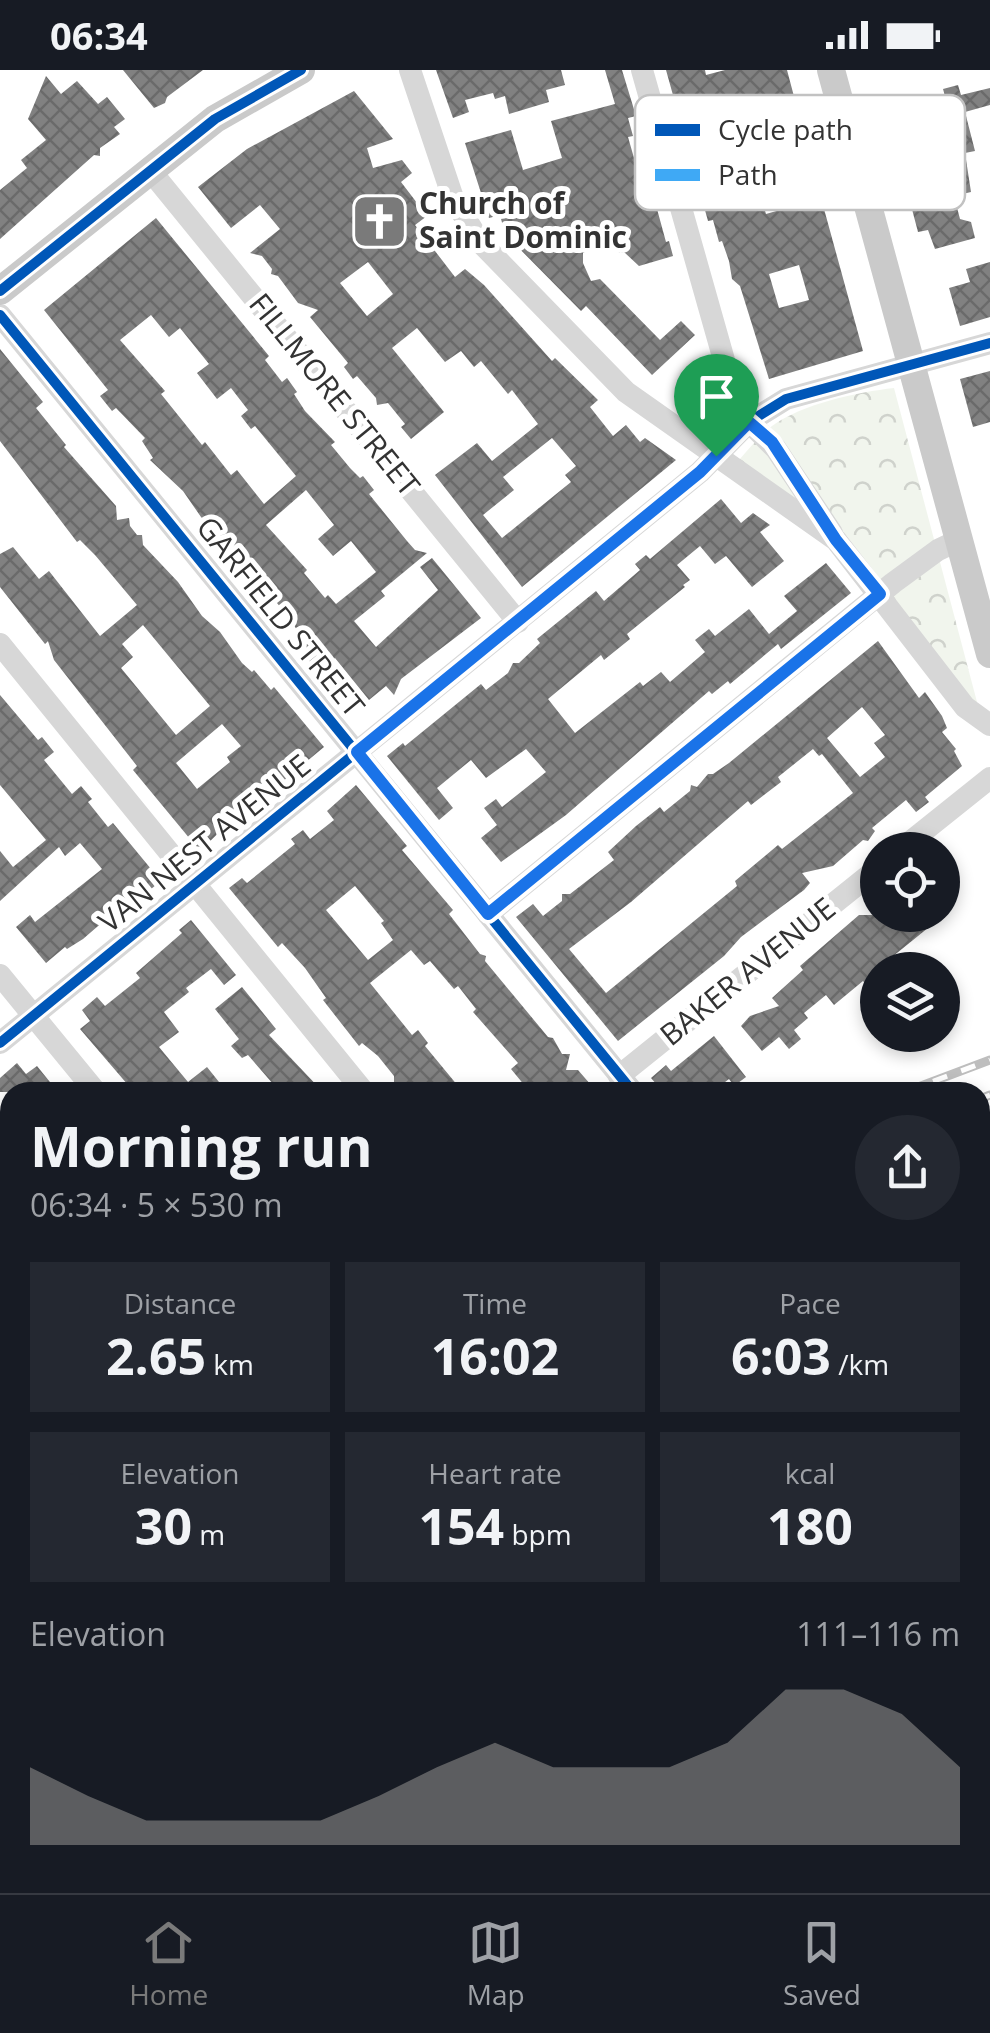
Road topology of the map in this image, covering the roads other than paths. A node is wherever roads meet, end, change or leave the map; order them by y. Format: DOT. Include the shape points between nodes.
graph roads {
  1 [pos="301,70"];
  2 [pos="410,70"];
  3 [pos="642,70"];
  4 [pos="831,70"];
  5 [pos="649,95"];
  6 [pos="838,95"];
  7 [pos="149,169"];
  8 [pos="681,210"];
  9 [pos="870,210"];
  10 [pos="0,291"];
  11 [pos="0,315"];
  12 [pos="990,343"];
  13 [pos="912,364"];
  14 [pos="749,422"];
  15 [pos="716,456"];
  16 [pos="836,540"];
  17 [pos="959,540"];
  18 [pos="880,594"];
  19 [pos="518,622"];
  20 [pos="0,644"];
  21 [pos="990,654"];
  22 [pos="990,726"];
  23 [pos="357,752"];
  24 [pos="990,778"];
  25 [pos="922,832"];
  26 [pos="860,883"];
  27 [pos="195,884"];
  28 [pos="488,914"];
  29 [pos="0,975"];
  30 [pos="34,1016"];
  31 [pos="0,1043"];
  32 [pos="88,1082"];
  33 [pos="356,1082"];
  34 [pos="624,1082"];
  35 [pos="628,1082"];
  1 -- 7 [label="main road" via="232,107"];
  2 -- 15 [label="street" via="453,198 471,231 615,382"];
  3 -- 5 [label="street"];
  4 -- 6 [label="main road"];
  7 -- 10 [label="main road"];
  7 -- 19 [label="street, FILLMORE STREET"];
  8 -- 14 [label="street" via="732,392"];
  9 -- 13 [label="main road"];
  11 -- 23 [label="street, GARFIELD STREET"];
  12 -- 13 [label="street, VAN NEST AVENUE"];
  13 -- 14 [label="street, VAN NEST AVENUE" via="786,399"];
  13 -- 17 [label="main road"];
  14 -- 15 [label="street, VAN NEST AVENUE"];
  14 -- 16 [label="street" via="772,442"];
  15 -- 16 [label="street"];
  15 -- 19 [label="street, VAN NEST AVENUE"];
  16 -- 18 [label="street"];
  17 -- 18 [label="street"];
  17 -- 21 [label="main road"];
  18 -- 22 [label="street" via="966,707"];
  18 -- 28 [label="street"];
  19 -- 23 [label="street, VAN NEST AVENUE"];
  20 -- 27 [label="street"];
  23 -- 27 [label="street, VAN NEST AVENUE"];
  23 -- 28 [label="street, GARFIELD STREET"];
  24 -- 25 [label="street"];
  26 -- 35 [label="street, BAKER AVENUE"];
  27 -- 30 [label="street, VAN NEST AVENUE"];
  27 -- 33 [label="street"];
  28 -- 34 [label="street, GARFIELD STREET"];
  29 -- 30 [label="street"];
  30 -- 31 [label="street, VAN NEST AVENUE"];
  30 -- 32 [label="street"];
}
